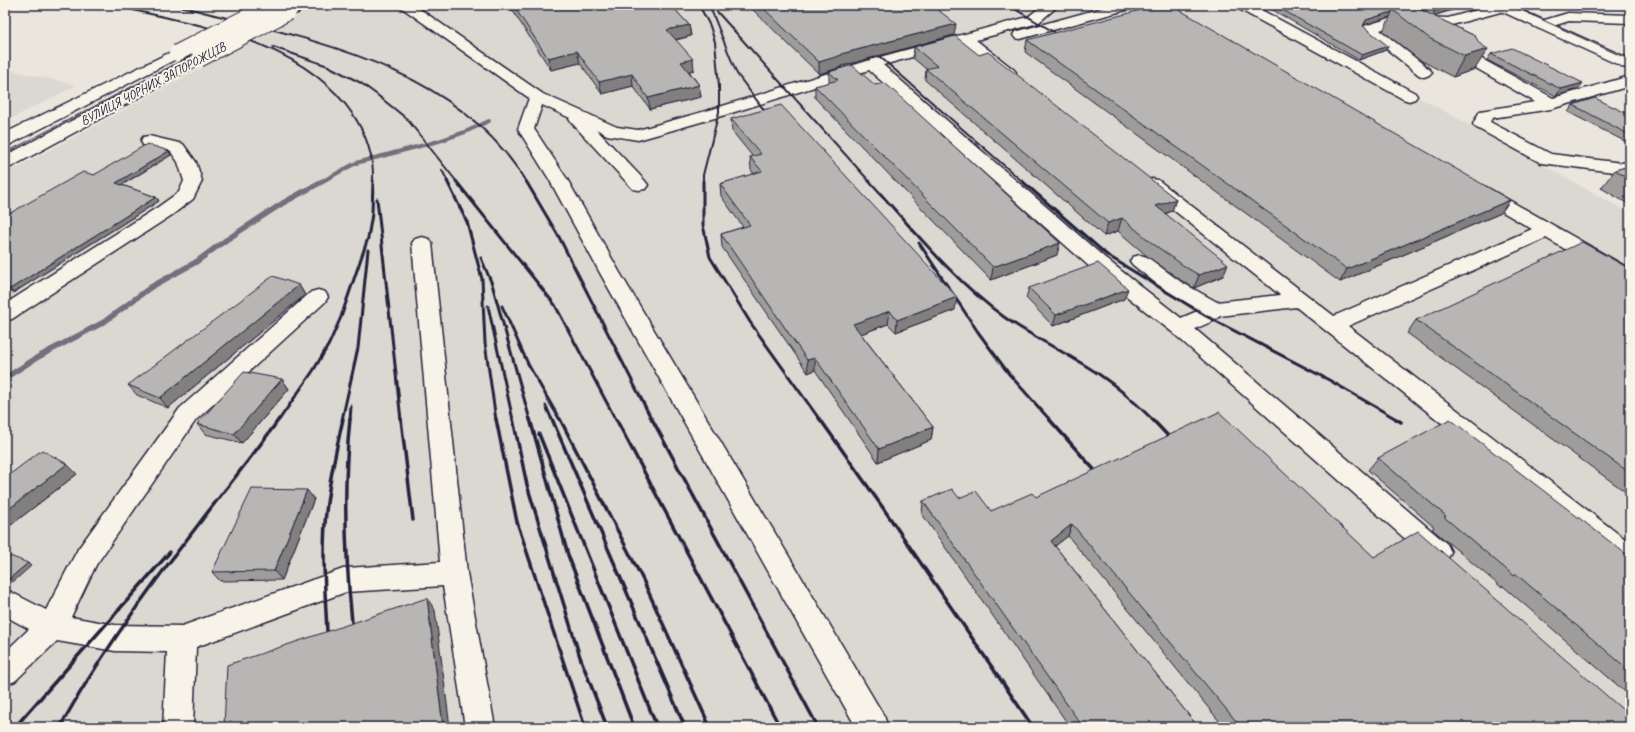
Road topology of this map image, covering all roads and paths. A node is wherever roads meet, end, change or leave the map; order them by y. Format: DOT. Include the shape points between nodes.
graph roads {
  1 [pos="405,5"];
  2 [pos="1052,5"];
  3 [pos="1128,5"];
  4 [pos="1242,5"];
  5 [pos="1527,5"];
  6 [pos="268,6"];
  7 [pos="1501,6"];
  8 [pos="294,8"];
  9 [pos="1630,19"];
  10 [pos="1559,20"];
  11 [pos="1448,22"];
  12 [pos="1542,25"];
  13 [pos="965,38"];
  14 [pos="1009,38"];
  15 [pos="1630,51"];
  16 [pos="872,64"];
  17 [pos="1630,65"];
  18 [pos="1424,72"];
  19 [pos="1630,81"];
  20 [pos="1021,82"];
  21 [pos="1409,96"];
  22 [pos="537,97"];
  23 [pos="1551,104"];
  24 [pos="571,113"];
  25 [pos="5,140"];
  26 [pos="149,141"];
  27 [pos="5,163"];
  28 [pos="1627,169"];
  29 [pos="1138,174"];
  30 [pos="1464,182"];
  31 [pos="639,185"];
  32 [pos="1547,230"];
  33 [pos="422,243"];
  34 [pos="1140,261"];
  35 [pos="1630,278"];
  36 [pos="318,297"];
  37 [pos="1300,300"];
  38 [pos="1214,310"];
  39 [pos="5,314"];
  40 [pos="1332,325"];
  41 [pos="1179,327"];
  42 [pos="1630,558"];
  43 [pos="1456,567"];
  44 [pos="454,573"];
  45 [pos="5,602"];
  46 [pos="52,626"];
  47 [pos="182,639"];
  48 [pos="5,671"];
  49 [pos="178,727"];
  50 [pos="480,727"];
  51 [pos="873,727"];
  1 -- 22 [label="street"];
  2 -- 13 [label="street" via="1033,20"];
  3 -- 14 [label="street"];
  4 -- 21 [label="street"];
  5 -- 10 [label="street"];
  6 -- 25 [label="street, ВУЛИЦЯ ЧОРНИХ ЗАПОРОЖЦІВ, bridge"];
  7 -- 11 [label="street"];
  7 -- 12 [label="street"];
  8 -- 27 [label="street, ВУЛИЦЯ ЧОРНИХ ЗАПОРОЖЦІВ, bridge"];
  9 -- 10 [label="street" via="1568,17"];
  10 -- 12 [label="street"];
  10 -- 15 [label="street"];
  11 -- 18 [label="street" via="1397,20 1369,29"];
  11 -- 23 [label="street" via="1459,28 1474,61"];
  12 -- 17 [label="street"];
  13 -- 16 [label="street"];
  13 -- 20 [label="street"];
  16 -- 24 [label="street" via="638,135 613,131"];
  16 -- 41 [label="street" via="1098,263"];
  19 -- 23 [label="street"];
  22 -- 24 [label="street"];
  22 -- 51 [label="street" via="526,129 558,179"];
  23 -- 28 [label="street" via="1486,114 1481,124 1547,159"];
  24 -- 31 [label="street"];
  26 -- 39 [label="street" via="177,148 187,162 193,181 187,195"];
  29 -- 37 [label="street"];
  30 -- 32 [label="street"];
  32 -- 35 [label="street"];
  32 -- 40 [label="street"];
  33 -- 44 [label="street"];
  34 -- 38 [label="street" via="1174,287"];
  36 -- 46 [label="street" via="188,414 87,557"];
  37 -- 38 [label="street"];
  37 -- 40 [label="street"];
  38 -- 41 [label="street"];
  40 -- 42 [label="street"];
  41 -- 43 [label="street"];
  44 -- 47 [label="street" via="346,580"];
  44 -- 50 [label="street"];
  45 -- 46 [label="street"];
  46 -- 47 [label="street" via="115,638"];
  46 -- 48 [label="street"];
  47 -- 49 [label="street"];
}
